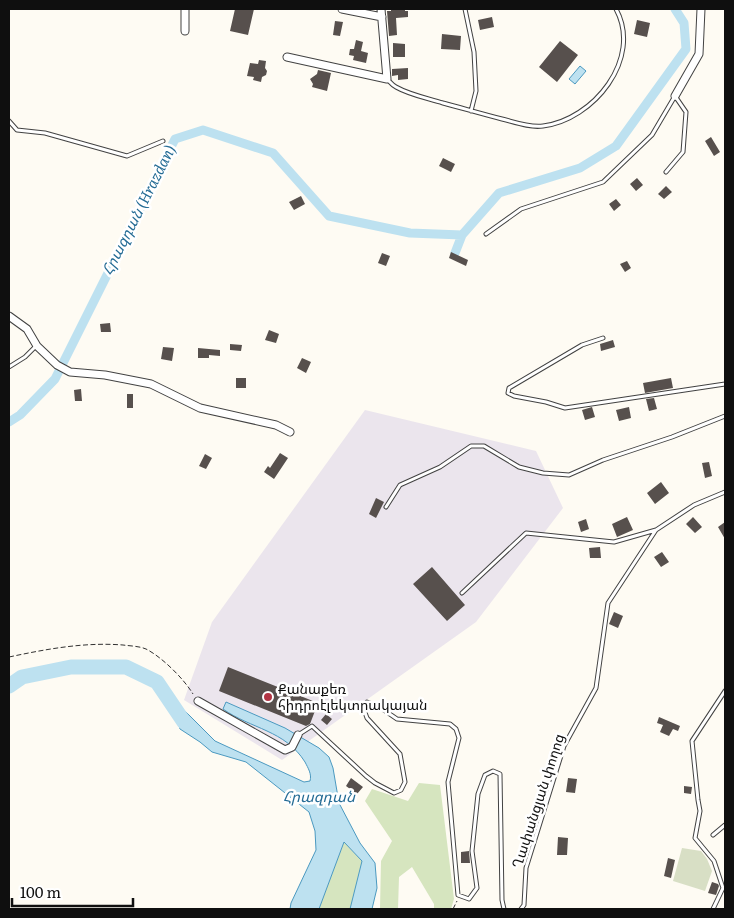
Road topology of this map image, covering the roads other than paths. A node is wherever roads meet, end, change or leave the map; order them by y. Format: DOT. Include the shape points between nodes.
graph roads {
  1 [pos="185,9"];
  2 [pos="342,9"];
  3 [pos="381,9"];
  4 [pos="466,9"];
  5 [pos="616,9"];
  6 [pos="701,9"];
  7 [pos="382,17"];
  8 [pos="185,31"];
  9 [pos="287,57"];
  10 [pos="387,79"];
  11 [pos="675,96"];
  12 [pos="471,111"];
  13 [pos="9,121"];
  14 [pos="163,141"];
  15 [pos="666,172"];
  16 [pos="486,234"];
  17 [pos="9,316"];
  18 [pos="603,338"];
  19 [pos="37,346"];
  20 [pos="9,367"];
  21 [pos="725,384"];
  22 [pos="725,416"];
  23 [pos="290,432"];
  24 [pos="725,492"];
  25 [pos="386,507"];
  26 [pos="656,530"];
  27 [pos="462,593"];
  28 [pos="725,691"];
  29 [pos="198,701"];
  30 [pos="298,735"];
  31 [pos="725,826"];
  32 [pos="713,835"];
  33 [pos="504,909"];
  34 [pos="521,909"];
  35 [pos="713,909"];
  1 -- 8 [label="street"];
  2 -- 7 [label="street"];
  3 -- 7 [label="street"];
  4 -- 12 [label="lane" via="476,90"];
  5 -- 12 [label="lane" via="624,43 620,63 590,106 561,123 540,126"];
  6 -- 11 [label="street" via="699,54"];
  7 -- 10 [label="street"];
  9 -- 10 [label="street"];
  10 -- 12 [label="lane" via="393,86 412,94"];
  11 -- 15 [label="lane" via="686,112 683,148 681,156"];
  11 -- 16 [label="lane" via="652,135 603,182 521,209"];
  13 -- 14 [label="lane" via="17,130 45,133 127,156"];
  17 -- 19 [label="street" via="26,329"];
  18 -- 21 [label="lane" via="582,345 509,388 508,393 565,408"];
  19 -- 20 [label="lane"];
  19 -- 23 [label="street" via="70,372 151,384 200,408 276,425"];
  22 -- 25 [label="lane" via="570,475 519,467 484,446 471,446 440,467 400,485"];
  24 -- 26 [label="lane, Ղափանցյան փողոց" via="694,504"];
  26 -- 27 [label="lane" via="614,542 526,533"];
  26 -- 34 [label="lane, Ղափանցյան փողոց" via="608,603 596,688 564,746 526,868 524,906"];
  28 -- 35 [label="lane" via="692,741 700,811 695,838 714,861 723,888"];
  29 -- 30 [label="street" via="285,750 292,747"];
  30 -- 33 [label="lane, Ղափանցյան փողոց" via="312,726 375,784 394,793 401,790 405,782 400,754 367,718 363,707 367,702 397,719 450,724 459,738 448,782 458,895 469,899 477,888 472,851 478,794 484,775 493,771 500,774"];
  31 -- 32 [label="lane"];
}
